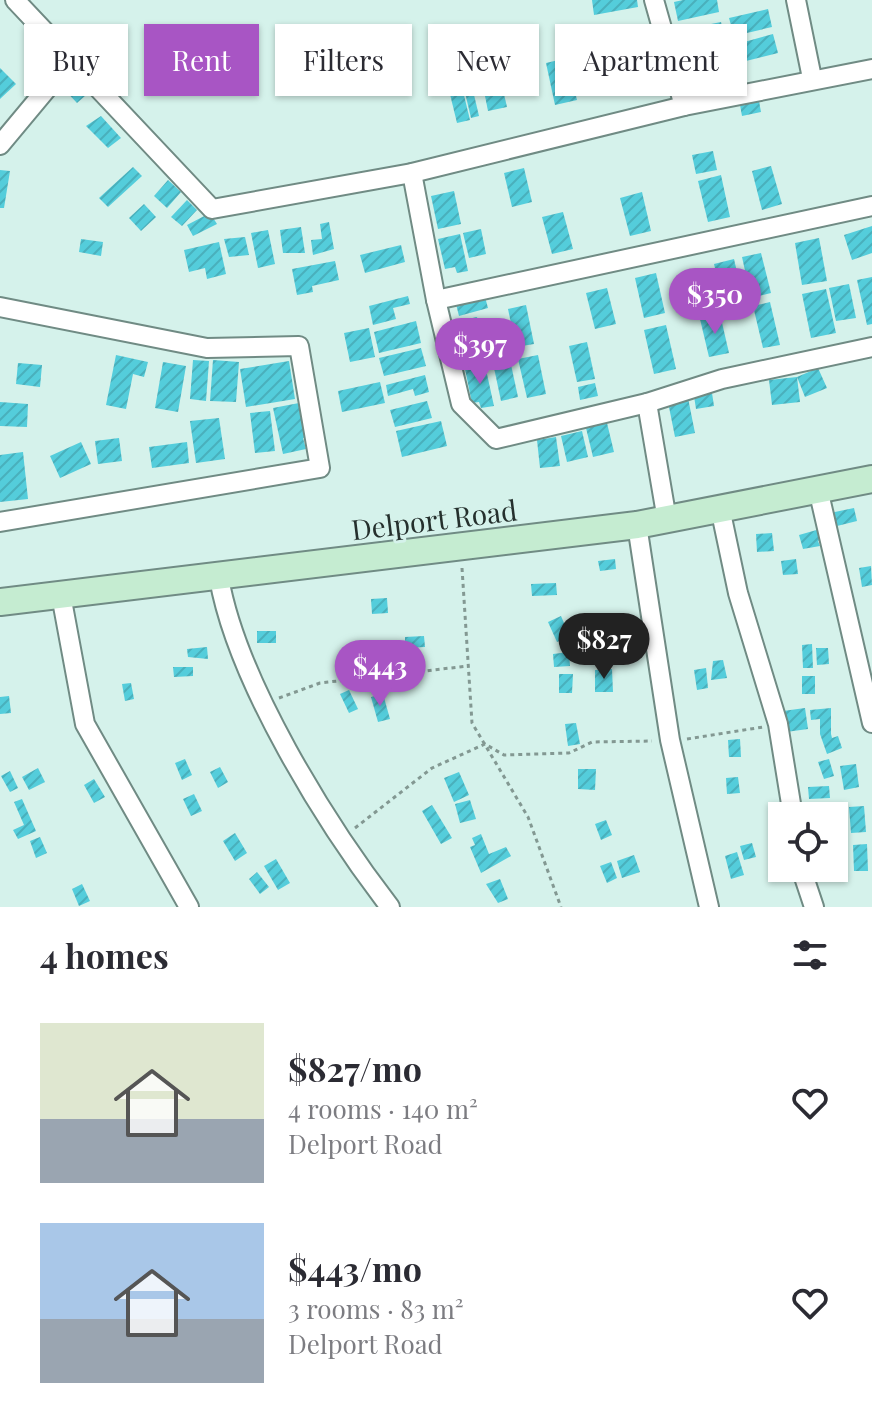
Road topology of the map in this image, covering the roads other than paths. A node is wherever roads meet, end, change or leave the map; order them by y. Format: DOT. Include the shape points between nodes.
graph roads {
  1 [pos="15,0"];
  2 [pos="654,0"];
  3 [pos="796,0"];
  4 [pos="37,24"];
  5 [pos="872,69"];
  6 [pos="812,78"];
  7 [pos="41,96"];
  8 [pos="104,96"];
  9 [pos="684,106"];
  10 [pos="0,145"];
  11 [pos="412,173"];
  12 [pos="872,206"];
  13 [pos="436,300"];
  14 [pos="0,307"];
  15 [pos="872,347"];
  16 [pos="647,403"];
  17 [pos="872,479"];
  18 [pos="818,489"];
  19 [pos="720,508"];
  20 [pos="667,520"];
  21 [pos="0,522"];
  22 [pos="637,525"];
  23 [pos="219,578"];
  24 [pos="61,595"];
  25 [pos="0,602"];
  26 [pos="872,723"];
  27 [pos="791,802"];
  28 [pos="806,882"];
  29 [pos="189,907"];
  30 [pos="390,907"];
  31 [pos="709,907"];
  32 [pos="814,907"];
  1 -- 4 [label="street"];
  2 -- 9 [label="street"];
  3 -- 6 [label="street"];
  5 -- 6 [label="street"];
  6 -- 9 [label="street"];
  7 -- 10 [label="street"];
  8 -- 11 [label="street" via="212,209"];
  9 -- 11 [label="street"];
  11 -- 13 [label="street"];
  12 -- 13 [label="street"];
  13 -- 16 [label="street" via="461,404 496,439"];
  14 -- 21 [label="street" via="207,348 299,346 320,468"];
  15 -- 16 [label="street" via="722,379"];
  16 -- 20 [label="street"];
  17 -- 18 [label="main road, Delport Road"];
  18 -- 19 [label="main road, Delport Road"];
  18 -- 26 [label="street"];
  19 -- 20 [label="main road, Delport Road"];
  19 -- 27 [label="street" via="738,593 778,724"];
  20 -- 22 [label="main road, Delport Road"];
  22 -- 23 [label="main road, Delport Road"];
  22 -- 31 [label="street" via="670,740"];
  23 -- 24 [label="main road, Delport Road"];
  23 -- 30 [label="street" via="225,610 263,704 342,839"];
  24 -- 25 [label="main road, Delport Road"];
  24 -- 29 [label="street" via="85,724"];
  28 -- 32 [label="street"];
}
